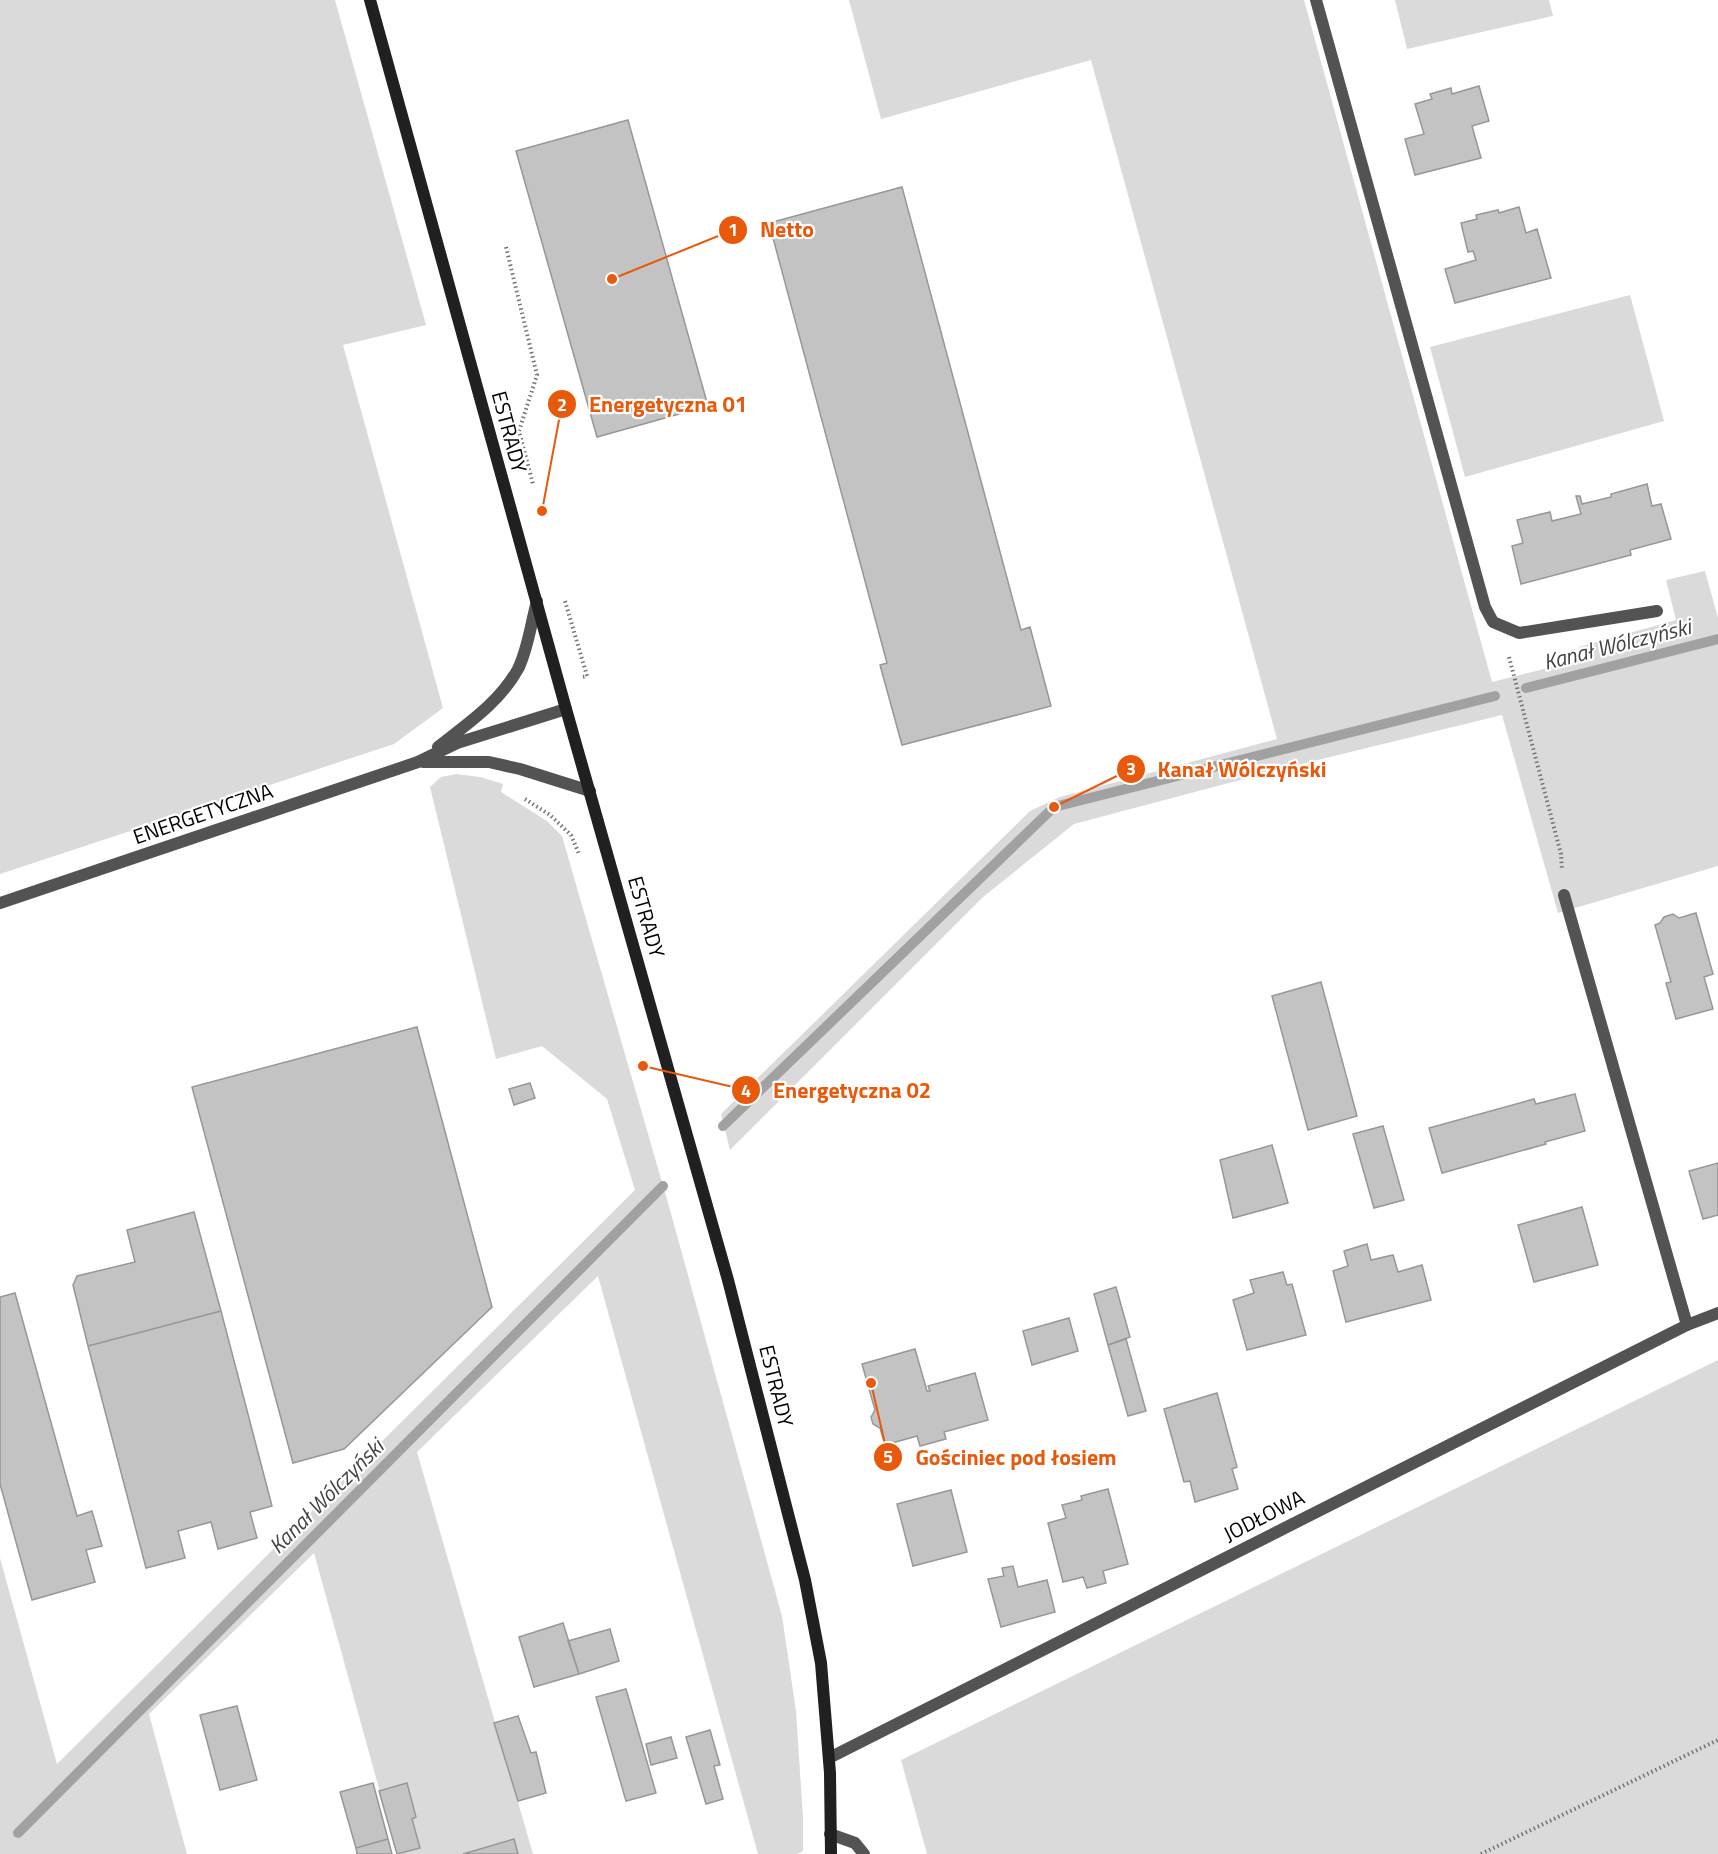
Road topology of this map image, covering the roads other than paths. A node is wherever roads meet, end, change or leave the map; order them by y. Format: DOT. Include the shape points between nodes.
graph roads {
  1 [pos="370,0"];
  2 [pos="1316,0"];
  3 [pos="537,601"];
  4 [pos="1657,611"];
  5 [pos="566,709"];
  6 [pos="418,762"];
  7 [pos="590,791"];
  8 [pos="1564,895"];
  9 [pos="0,903"];
  10 [pos="1718,1313"];
  11 [pos="1687,1325"];
  12 [pos="829,1758"];
  13 [pos="830,1834"];
  14 [pos="831,1854"];
  15 [pos="864,1854"];
  1 -- 3 [label="main road, ESTRADY"];
  2 -- 4 [label="street" via="1485,607 1493,622 1528,633"];
  3 -- 5 [label="main road, ESTRADY"];
  3 -- 6 [label="street, ENERGETYCZNA" via="519,667 507,686"];
  5 -- 6 [label="street, ENERGETYCZNA" via="457,743"];
  5 -- 7 [label="main road, ESTRADY"];
  6 -- 7 [label="street, ENERGETYCZNA" via="489,762"];
  6 -- 9 [label="street, ENERGETYCZNA"];
  7 -- 12 [label="main road, ESTRADY" via="728,1280 802,1568 821,1663"];
  8 -- 11 [label="street"];
  10 -- 11 [label="street, JODŁOWA"];
  11 -- 12 [label="street, JODŁOWA"];
  12 -- 13 [label="main road, ESTRADY"];
  13 -- 14 [label="main road, ESTRADY"];
  13 -- 15 [label="street" via="855,1843"];
}
